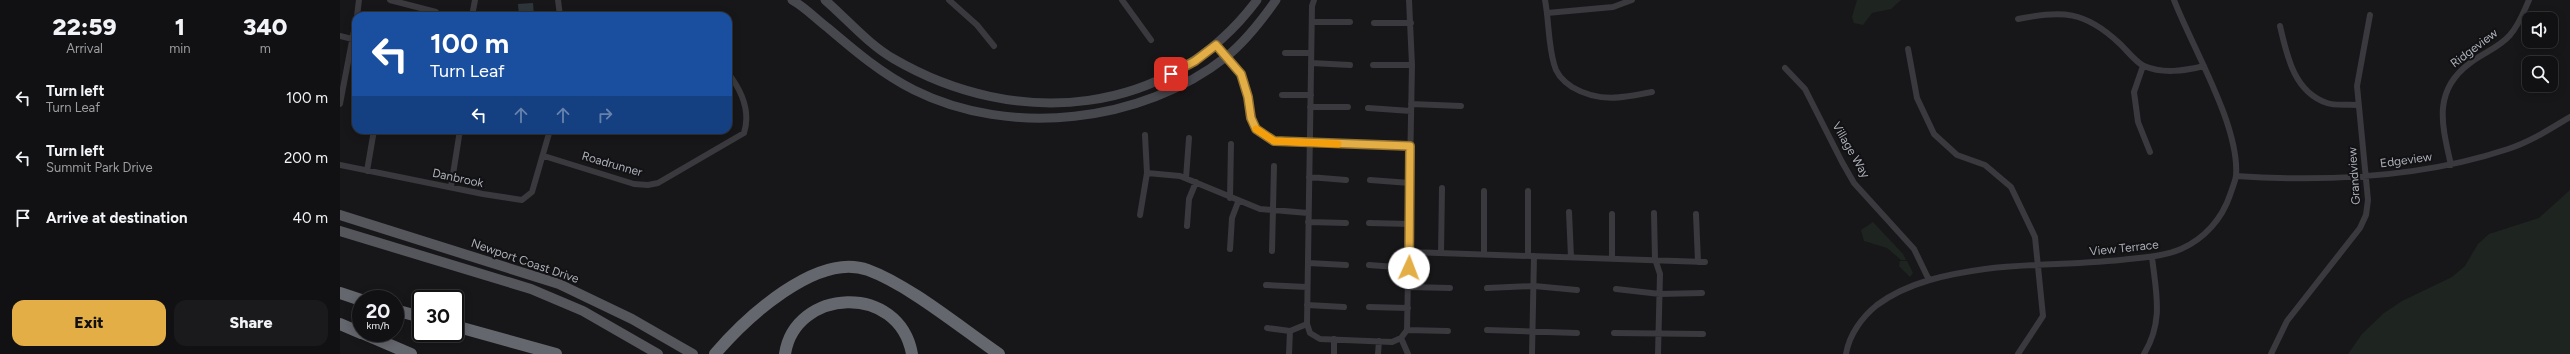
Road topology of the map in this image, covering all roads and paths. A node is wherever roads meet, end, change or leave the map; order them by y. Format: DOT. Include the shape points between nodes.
graph roads {
  1 [pos="359,0"];
  2 [pos="390,0"];
  3 [pos="475,0"];
  4 [pos="558,0"];
  5 [pos="792,0"];
  6 [pos="825,0"];
  7 [pos="949,0"];
  8 [pos="1122,0"];
  9 [pos="1257,0"];
  10 [pos="1276,0"];
  11 [pos="1314,0"];
  12 [pos="1409,0"];
  13 [pos="1546,0"];
  14 [pos="1632,0"];
  15 [pos="2174,0"];
  16 [pos="2529,0"];
  17 [pos="358,12"];
  18 [pos="436,12"];
  19 [pos="473,12"];
  20 [pos="560,12"];
  21 [pos="1547,13"];
  22 [pos="2370,15"];
  23 [pos="2018,19"];
  24 [pos="1312,22"];
  25 [pos="1350,22"];
  26 [pos="1374,23"];
  27 [pos="1411,23"];
  28 [pos="2280,26"];
  29 [pos="340,36"];
  30 [pos="352,39"];
  31 [pos="1151,40"];
  32 [pos="1216,45"];
  33 [pos="994,46"];
  34 [pos="352,48"];
  35 [pos="1908,49"];
  36 [pos="1285,53"];
  37 [pos="1312,53"];
  38 [pos="1226,56"];
  39 [pos="1311,63"];
  40 [pos="1350,65"];
  41 [pos="1373,65"];
  42 [pos="1412,66"];
  43 [pos="2143,66"];
  44 [pos="2204,66"];
  45 [pos="1786,68"];
  46 [pos="732,78"];
  47 [pos="1652,92"];
  48 [pos="1282,95"];
  49 [pos="1311,95"];
  50 [pos="340,104"];
  51 [pos="2358,105"];
  52 [pos="1461,106"];
  53 [pos="1310,107"];
  54 [pos="1348,107"];
  55 [pos="1368,108"];
  56 [pos="1411,108"];
  57 [pos="2570,117"];
  58 [pos="373,134"];
  59 [pos="459,134"];
  60 [pos="549,134"];
  61 [pos="1145,135"];
  62 [pos="1189,138"];
  63 [pos="1309,143"];
  64 [pos="1231,144"];
  65 [pos="1410,146"];
  66 [pos="2150,152"];
  67 [pos="544,156"];
  68 [pos="340,164"];
  69 [pos="2451,164"];
  70 [pos="1274,166"];
  71 [pos="367,171"];
  72 [pos="1147,173"];
  73 [pos="2236,176"];
  74 [pos="2366,176"];
  75 [pos="1309,177"];
  76 [pos="1186,178"];
  77 [pos="1346,180"];
  78 [pos="1370,180"];
  79 [pos="1196,182"];
  80 [pos="1410,183"];
  81 [pos="451,187"];
  82 [pos="1442,188"];
  83 [pos="1484,191"];
  84 [pos="1528,191"];
  85 [pos="1230,198"];
  86 [pos="1238,202"];
  87 [pos="1273,210"];
  88 [pos="1569,212"];
  89 [pos="1308,213"];
  90 [pos="1612,214"];
  91 [pos="1654,214"];
  92 [pos="1696,214"];
  93 [pos="340,215"];
  94 [pos="1140,215"];
  95 [pos="1308,222"];
  96 [pos="1346,222"];
  97 [pos="1369,223"];
  98 [pos="1410,224"];
  99 [pos="1187,226"];
  100 [pos="340,231"];
  101 [pos="1230,249"];
  102 [pos="1272,251"];
  103 [pos="1410,252"];
  104 [pos="1441,253"];
  105 [pos="1484,254"];
  106 [pos="1531,255"];
  107 [pos="1571,256"];
  108 [pos="2152,257"];
  109 [pos="1612,258"];
  110 [pos="1655,259"];
  111 [pos="1698,262"];
  112 [pos="1705,262"];
  113 [pos="1308,263"];
  114 [pos="1369,265"];
  115 [pos="1346,266"];
  116 [pos="2038,266"];
  117 [pos="1409,268"];
  118 [pos="1929,280"];
  119 [pos="1266,285"];
  120 [pos="1534,286"];
  121 [pos="1308,287"];
  122 [pos="1408,287"];
  123 [pos="1450,288"];
  124 [pos="1488,288"];
  125 [pos="1616,289"];
  126 [pos="1577,290"];
  127 [pos="340,293"];
  128 [pos="1702,293"];
  129 [pos="1660,294"];
  130 [pos="352,297"];
  131 [pos="1307,305"];
  132 [pos="1344,307"];
  133 [pos="1369,307"];
  134 [pos="1408,308"];
  135 [pos="340,324"];
  136 [pos="1307,324"];
  137 [pos="464,328"];
  138 [pos="1268,328"];
  139 [pos="352,329"];
  140 [pos="1407,330"];
  141 [pos="1487,330"];
  142 [pos="1290,331"];
  143 [pos="1448,331"];
  144 [pos="1533,331"];
  145 [pos="1576,333"];
  146 [pos="1614,333"];
  147 [pos="1702,334"];
  148 [pos="1658,335"];
  149 [pos="1401,338"];
  150 [pos="1334,339"];
  151 [pos="1379,341"];
  152 [pos="382,342"];
  153 [pos="410,354"];
  154 [pos="556,354"];
  155 [pos="658,354"];
  156 [pos="693,354"];
  157 [pos="715,354"];
  158 [pos="785,354"];
  159 [pos="912,354"];
  160 [pos="998,354"];
  161 [pos="1290,354"];
  162 [pos="1334,354"];
  163 [pos="1378,354"];
  164 [pos="1408,354"];
  165 [pos="1532,354"];
  166 [pos="1658,354"];
  167 [pos="1846,354"];
  168 [pos="2018,354"];
  169 [pos="2144,354"];
  170 [pos="2271,354"];
  1 -- 17 [label="street"];
  2 -- 18 [label="street"];
  3 -- 19 [label="street"];
  4 -- 20 [label="street"];
  5 -- 38 [label="street" via="868,61 914,90 970,110 1022,118 1064,117 1124,108 1179,86"];
  6 -- 32 [label="street" via="876,46 914,70 974,94 1021,101 1055,104 1116,95 1195,61"];
  7 -- 33 [label="street" via="977,25"];
  8 -- 31 [label="street"];
  9 -- 32 [label="street"];
  10 -- 38 [label="street" via="1256,27"];
  11 -- 24 [label="street"];
  12 -- 27 [label="street"];
  13 -- 21 [label="street"];
  14 -- 21 [label="street" via="1612,7"];
  15 -- 44 [label="street, View Terrace" via="2184,27"];
  16 -- 69 [label="street, Ridgeview" via="2511,34 2458,72 2448,87 2442,107 2443,127"];
  21 -- 47 [label="street" via="1554,65 1567,83 1585,94 1601,98"];
  22 -- 51 [label="street, Grandview" via="2359,68"];
  23 -- 43 [label="street" via="2062,12 2086,19 2107,31"];
  24 -- 25 [label="street"];
  24 -- 37 [label="street"];
  26 -- 27 [label="street"];
  27 -- 42 [label="street"];
  28 -- 51 [label="street" via="2287,56 2304,91 2328,104"];
  29 -- 30 [label="street"];
  32 -- 38 [label="street"];
  34 -- 50 [label="street"];
  35 -- 116 [label="street" via="1917,98 1934,134 1958,155 1985,164 2011,187 2035,237"];
  36 -- 37 [label="street"];
  37 -- 39 [label="street"];
  38 -- 63 [label="street" via="1241,74 1256,129 1274,141"];
  39 -- 40 [label="street"];
  39 -- 49 [label="street"];
  41 -- 42 [label="street"];
  42 -- 56 [label="street"];
  43 -- 44 [label="street" via="2178,72"];
  43 -- 66 [label="street" via="2134,92 2138,122"];
  44 -- 73 [label="street, View Terrace" via="2231,140"];
  45 -- 118 [label="street, Village Way" via="1805,89 1854,182 1914,249"];
  46 -- 67 [label="street, Roadrunner" via="737,85 748,120 744,133 658,182 648,185 634,184"];
  48 -- 49 [label="street"];
  49 -- 53 [label="street"];
  51 -- 74 [label="street, Grandview"];
  52 -- 56 [label="street"];
  53 -- 54 [label="street"];
  53 -- 63 [label="street"];
  55 -- 56 [label="street"];
  56 -- 65 [label="street"];
  57 -- 69 [label="street, Edgeview" via="2543,134 2509,149"];
  58 -- 71 [label="street"];
  59 -- 81 [label="street"];
  60 -- 67 [label="street, Danbrook"];
  61 -- 72 [label="street"];
  62 -- 76 [label="street"];
  63 -- 65 [label="street"];
  63 -- 75 [label="street"];
  64 -- 85 [label="street"];
  65 -- 80 [label="street"];
  67 -- 81 [label="street, Danbrook" via="532,192 522,200"];
  68 -- 71 [label="street, Danbrook"];
  69 -- 74 [label="street, Edgeview"];
  70 -- 87 [label="street"];
  71 -- 81 [label="street, Danbrook"];
  72 -- 76 [label="street"];
  72 -- 94 [label="street"];
  73 -- 74 [label="street, Edgeview" via="2313,179"];
  73 -- 108 [label="street, View Terrace" via="2222,212 2203,236 2180,250"];
  74 -- 170 [label="street, Grandview" via="2368,200 2366,215 2360,228 2287,321"];
  75 -- 77 [label="street"];
  75 -- 89 [label="street"];
  76 -- 79 [label="street"];
  78 -- 80 [label="street"];
  79 -- 85 [label="street"];
  79 -- 99 [label="street" via="1190,199"];
  80 -- 98 [label="street"];
  82 -- 104 [label="street"];
  83 -- 105 [label="street"];
  84 -- 106 [label="street"];
  85 -- 86 [label="street"];
  86 -- 87 [label="street"];
  86 -- 101 [label="street" via="1232,218"];
  87 -- 89 [label="street"];
  87 -- 102 [label="street"];
  88 -- 107 [label="street"];
  89 -- 95 [label="street"];
  90 -- 109 [label="street"];
  91 -- 110 [label="street"];
  92 -- 111 [label="street"];
  93 -- 156 [label="main road, Newport Coast Drive" via="559,284 632,319"];
  95 -- 96 [label="street"];
  95 -- 113 [label="street"];
  97 -- 98 [label="street"];
  98 -- 103 [label="street"];
  100 -- 155 [label="main road, Newport Coast Drive" via="531,289 583,311"];
  103 -- 104 [label="street"];
  103 -- 117 [label="street"];
  104 -- 105 [label="street"];
  105 -- 106 [label="street"];
  106 -- 107 [label="street"];
  106 -- 120 [label="street"];
  107 -- 109 [label="street"];
  108 -- 116 [label="street, View Terrace"];
  108 -- 169 [label="street" via="2159,314 2151,342"];
  109 -- 110 [label="street"];
  110 -- 111 [label="street"];
  110 -- 129 [label="street" via="1660,274"];
  111 -- 112 [label="street"];
  113 -- 115 [label="street"];
  113 -- 121 [label="street"];
  114 -- 117 [label="street"];
  116 -- 118 [label="street, View Terrace" via="1987,268"];
  116 -- 168 [label="street" via="2043,316"];
  117 -- 122 [label="street"];
  118 -- 167 [label="street, View Terrace" via="1892,295 1872,309 1857,328"];
  119 -- 121 [label="street"];
  120 -- 124 [label="street"];
  120 -- 126 [label="street"];
  120 -- 144 [label="street"];
  121 -- 131 [label="street"];
  122 -- 123 [label="street"];
  122 -- 134 [label="street"];
  125 -- 129 [label="street"];
  127 -- 130 [label="highway"];
  128 -- 129 [label="street"];
  129 -- 148 [label="street"];
  131 -- 132 [label="street"];
  131 -- 136 [label="street"];
  133 -- 134 [label="street"];
  134 -- 140 [label="street"];
  135 -- 139 [label="highway"];
  136 -- 142 [label="street"];
  136 -- 150 [label="street" via="1310,333 1320,339"];
  137 -- 154 [label="highway"];
  138 -- 142 [label="street"];
  140 -- 143 [label="street"];
  140 -- 149 [label="street"];
  141 -- 144 [label="street"];
  142 -- 161 [label="street"];
  144 -- 145 [label="street"];
  144 -- 165 [label="street"];
  146 -- 148 [label="street"];
  147 -- 148 [label="street"];
  148 -- 166 [label="street"];
  149 -- 151 [label="street" via="1392,342"];
  149 -- 164 [label="street"];
  150 -- 151 [label="street"];
  150 -- 162 [label="street"];
  151 -- 163 [label="street"];
  152 -- 153 [label="highway"];
  157 -- 160 [label="highway" via="738,327 792,286 816,274 843,268 867,269 895,283"];
  158 -- 159 [label="highway" via="791,337 804,320 817,310 833,304 853,302 869,304 887,312 906,336"];
}
